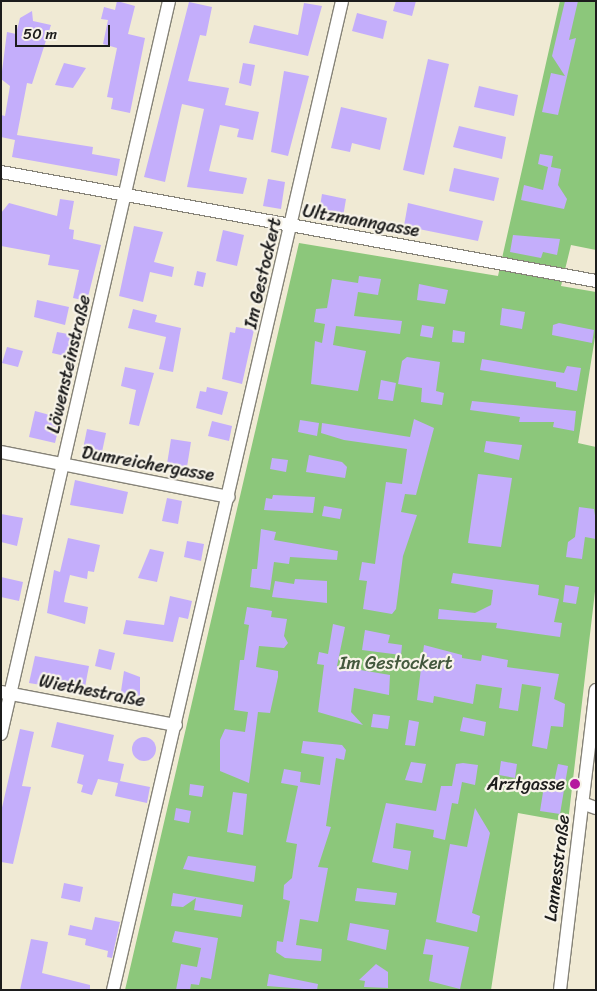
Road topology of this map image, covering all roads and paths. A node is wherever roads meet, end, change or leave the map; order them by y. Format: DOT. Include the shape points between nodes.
graph roads {
  1 [pos="169,1"];
  2 [pos="342,1"];
  3 [pos="1,172"];
  4 [pos="127,196"];
  5 [pos="291,226"];
  6 [pos="596,282"];
  7 [pos="1,452"];
  8 [pos="63,466"];
  9 [pos="229,497"];
  10 [pos="596,690"];
  11 [pos="6,693"];
  12 [pos="176,725"];
  13 [pos="1,734"];
  14 [pos="582,803"];
  15 [pos="596,808"];
  16 [pos="113,990"];
  17 [pos="560,990"];
  1 -- 4 [label="street, Löwensteinstraße"];
  2 -- 5 [label="street, Im Gestockert"];
  3 -- 4 [label="street, Ultzmanngasse"];
  4 -- 5 [label="street, Ultzmanngasse"];
  4 -- 8 [label="street, Löwensteinstraße"];
  5 -- 6 [label="street, Ultzmanngasse"];
  5 -- 9 [label="street, Im Gestockert"];
  7 -- 8 [label="street, Dumreichergasse"];
  8 -- 9 [label="street, Dumreichergasse"];
  8 -- 11 [label="street, Löwensteinstraße"];
  9 -- 12 [label="street, Im Gestockert"];
  10 -- 14 [label="street, Lannesstraße"];
  11 -- 12 [label="street, Wiethestraße"];
  11 -- 13 [label="street, Löwensteinstraße"];
  12 -- 16 [label="street, Im Gestockert"];
  14 -- 15 [label="street"];
  14 -- 17 [label="street, Lannesstraße"];
}
